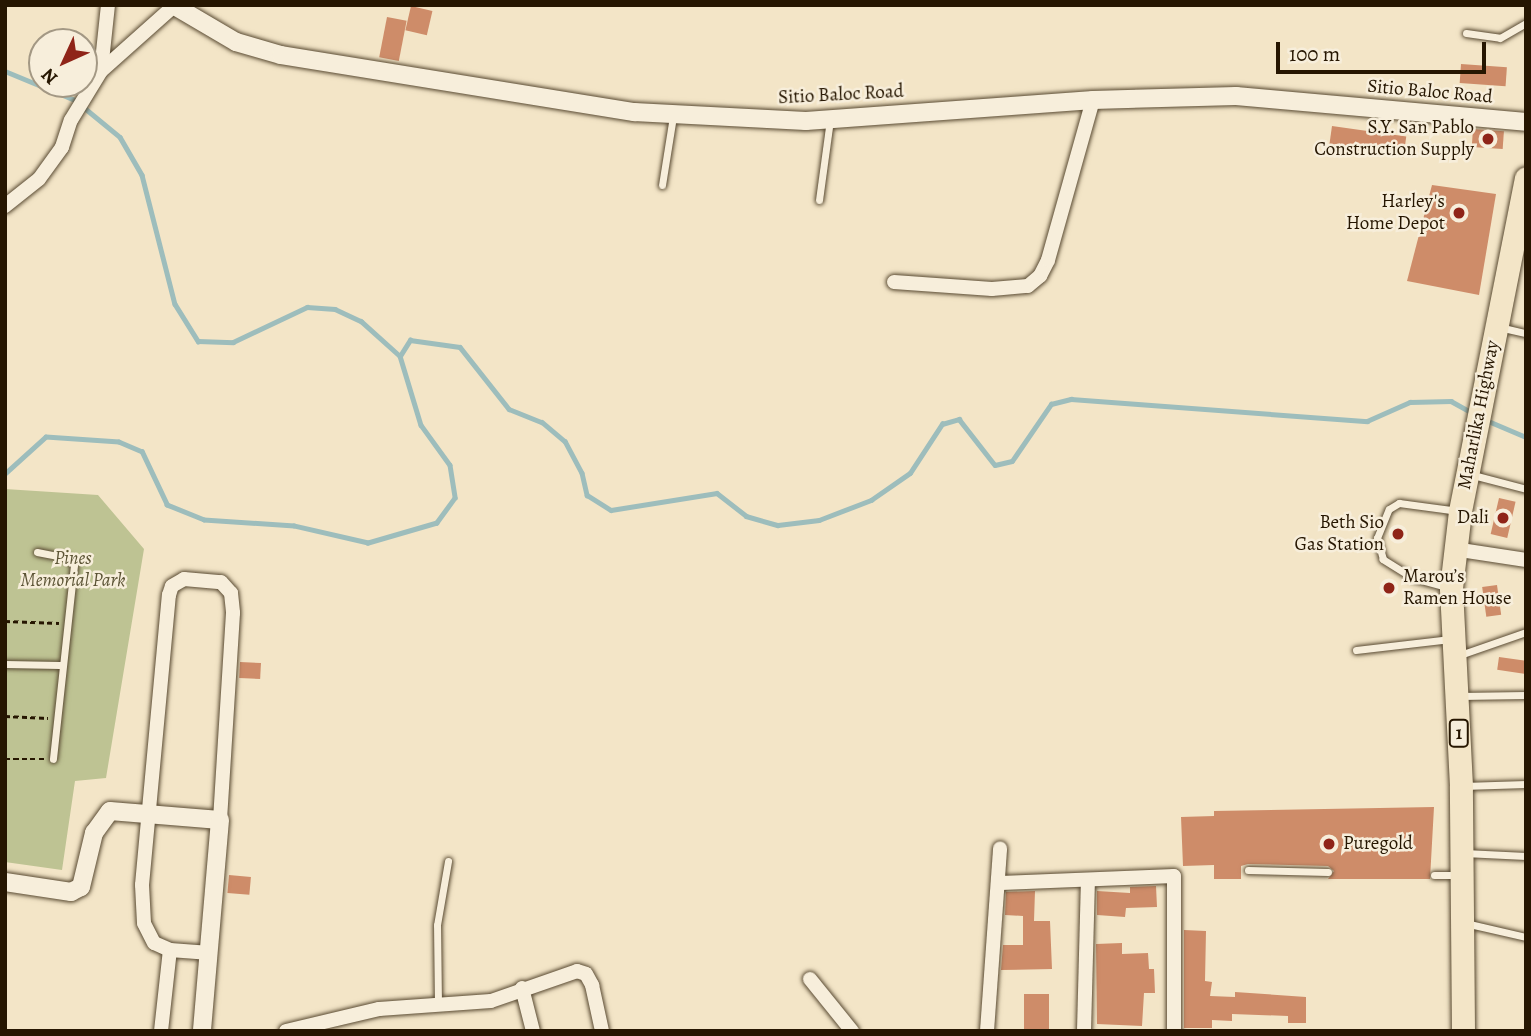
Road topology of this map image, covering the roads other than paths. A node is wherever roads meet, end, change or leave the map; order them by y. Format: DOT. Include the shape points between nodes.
graph roads {
  1 [pos="108,5"];
  2 [pos="173,6"];
  3 [pos="1526,23"];
  4 [pos="1466,33"];
  5 [pos="101,71"];
  6 [pos="1093,100"];
  7 [pos="674,113"];
  8 [pos="830,119"];
  9 [pos="1526,122"];
  10 [pos="1526,178"];
  11 [pos="662,185"];
  12 [pos="819,200"];
  13 [pos="5,206"];
  14 [pos="894,282"];
  15 [pos="1497,327"];
  16 [pos="1526,333"];
  17 [pos="1467,473"];
  18 [pos="1526,489"];
  19 [pos="1460,511"];
  20 [pos="1454,550"];
  21 [pos="37,552"];
  22 [pos="1526,560"];
  23 [pos="1451,588"];
  24 [pos="1526,632"];
  25 [pos="1455,648"];
  26 [pos="1356,650"];
  27 [pos="5,664"];
  28 [pos="60,665"];
  29 [pos="1526,695"];
  30 [pos="1458,696"];
  31 [pos="53,759"];
  32 [pos="1526,784"];
  33 [pos="1461,786"];
  34 [pos="149,812"];
  35 [pos="220,820"];
  36 [pos="1000,848"];
  37 [pos="1526,856"];
  38 [pos="448,861"];
  39 [pos="1462,864"];
  40 [pos="1248,870"];
  41 [pos="1328,872"];
  42 [pos="1434,875"];
  43 [pos="5,882"];
  44 [pos="1088,882"];
  45 [pos="1001,883"];
  46 [pos="1462,923"];
  47 [pos="1526,937"];
  48 [pos="170,950"];
  49 [pos="210,953"];
  50 [pos="810,979"];
  51 [pos="522,988"];
  52 [pos="438,1004"];
  53 [pos="338,1024"];
  54 [pos="162,1031"];
  55 [pos="202,1031"];
  56 [pos="286,1031"];
  57 [pos="533,1031"];
  58 [pos="602,1031"];
  59 [pos="852,1031"];
  60 [pos="987,1031"];
  61 [pos="1084,1031"];
  62 [pos="1174,1031"];
  63 [pos="1463,1031"];
  1 -- 5 [label="street"];
  2 -- 5 [label="street"];
  2 -- 7 [label="street, Sitio Baloc Road" via="236,42 281,55 540,99"];
  3 -- 4 [label="lane" via="1500,38"];
  5 -- 13 [label="street" via="71,120 62,147 39,179"];
  6 -- 8 [label="street, Sitio Baloc Road"];
  6 -- 9 [label="street, Sitio Baloc Road" via="1236,96"];
  6 -- 14 [label="street" via="1040,276 1028,286 992,289"];
  7 -- 8 [label="street, Sitio Baloc Road" via="759,120"];
  7 -- 11 [label="lane"];
  8 -- 12 [label="lane"];
  10 -- 15 [label="main road, Maharlika Highway / 1"];
  15 -- 16 [label="lane"];
  15 -- 17 [label="main road, Maharlika Highway / 1"];
  17 -- 18 [label="lane"];
  17 -- 19 [label="main road, Maharlika Highway / 1"];
  19 -- 20 [label="main road, Maharlika Highway / 1"];
  19 -- 23 [label="lane" via="1399,503 1389,509 1377,538 1383,559 1413,578"];
  20 -- 22 [label="street"];
  20 -- 23 [label="main road, Maharlika Highway / 1"];
  21 -- 28 [label="lane" via="58,554 74,565"];
  23 -- 25 [label="main road, Maharlika Highway / 1"];
  24 -- 25 [label="lane"];
  25 -- 26 [label="lane"];
  25 -- 30 [label="main road, Maharlika Highway / 1"];
  27 -- 28 [label="lane"];
  28 -- 31 [label="lane"];
  29 -- 30 [label="lane"];
  30 -- 33 [label="main road, Maharlika Highway / 1"];
  32 -- 33 [label="lane"];
  33 -- 39 [label="main road, Maharlika Highway / 1"];
  34 -- 35 [label="street"];
  34 -- 35 [label="street" via="169,595 172,586 184,579 205,579 226,587 233,612"];
  34 -- 43 [label="street" via="110,811 100,818 81,887 71,892"];
  34 -- 48 [label="street" via="142,885 144,923 154,943"];
  35 -- 49 [label="street"];
  36 -- 45 [label="street"];
  37 -- 39 [label="lane"];
  38 -- 52 [label="lane" via="437,925"];
  39 -- 42 [label="lane"];
  39 -- 46 [label="main road, Maharlika Highway / 1"];
  40 -- 41 [label="lane"];
  44 -- 45 [label="street"];
  44 -- 61 [label="street"];
  44 -- 62 [label="street" via="1174,876"];
  45 -- 60 [label="street" via="988,982"];
  46 -- 47 [label="lane"];
  46 -- 63 [label="main road, Maharlika Highway / 1"];
  48 -- 49 [label="street"];
  48 -- 54 [label="street"];
  49 -- 55 [label="street"];
  50 -- 59 [label="street"];
  51 -- 52 [label="street" via="491,1001"];
  51 -- 57 [label="street"];
  51 -- 58 [label="street" via="577,971 586,974"];
  52 -- 53 [label="street"];
  53 -- 56 [label="street"];
}
